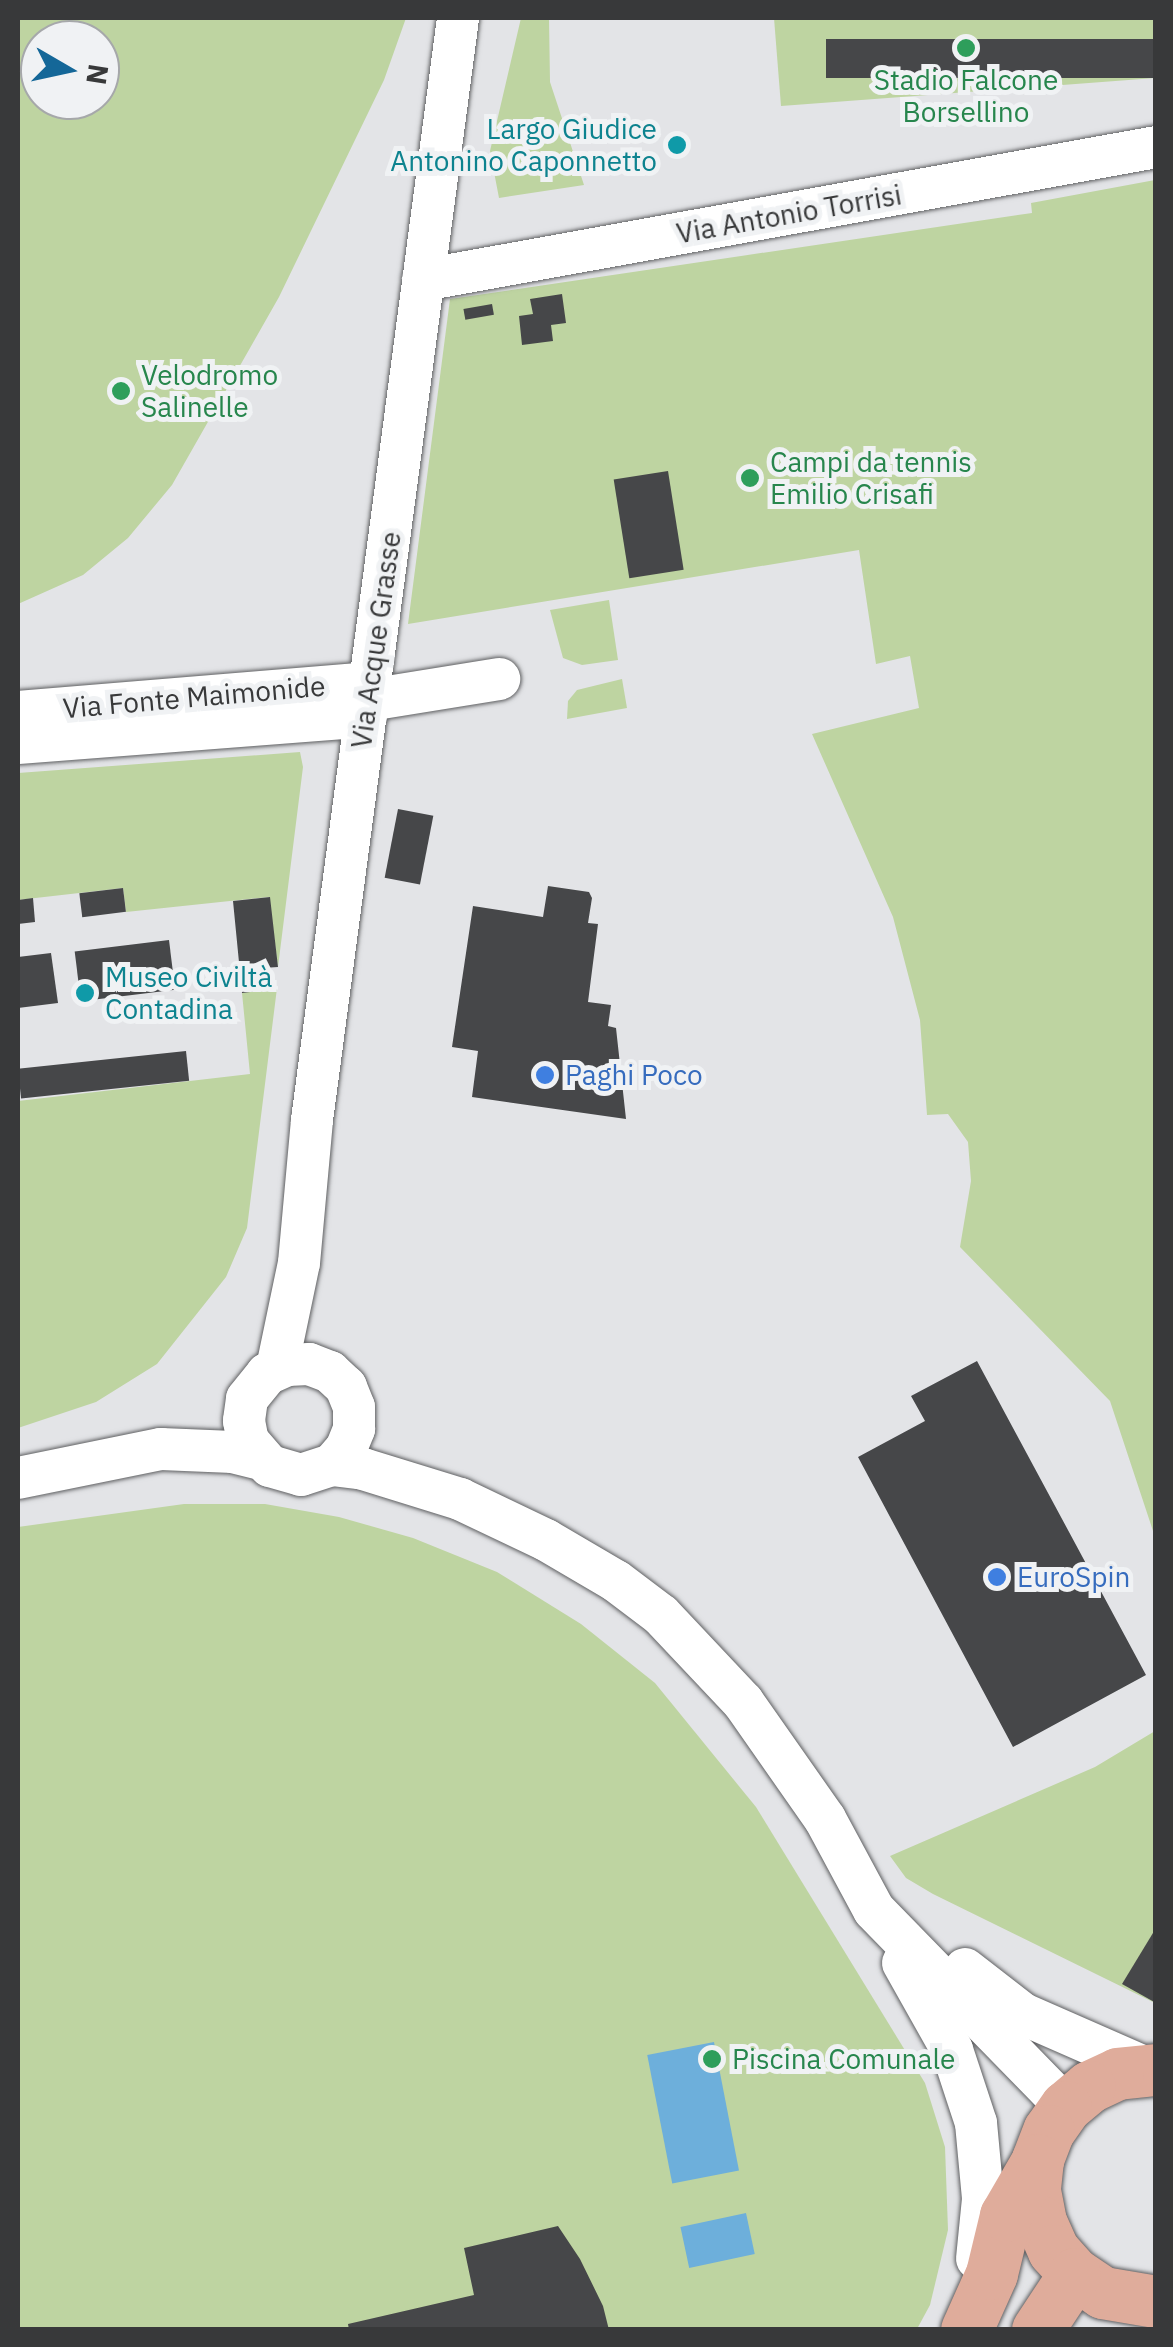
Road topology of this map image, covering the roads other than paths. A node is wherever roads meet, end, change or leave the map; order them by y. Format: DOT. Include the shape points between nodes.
graph roads {
  1 [pos="458,18"];
  2 [pos="1156,147"];
  3 [pos="423,280"];
  4 [pos="499,679"];
  5 [pos="369,699"];
  6 [pos="18,712"];
  7 [pos="18,743"];
  8 [pos="299,1264"];
  9 [pos="277,1368"];
  10 [pos="346,1393"];
  11 [pos="248,1399"];
  12 [pos="161,1449"];
  13 [pos="261,1459"];
  14 [pos="332,1465"];
  15 [pos="18,1478"];
  16 [pos="460,1499"];
  17 [pos="825,1819"];
  18 [pos="874,1910"];
  19 [pos="1152,2069"];
  20 [pos="1066,2107"];
  21 [pos="1038,2160"];
  22 [pos="1075,2274"];
  23 [pos="1156,2302"];
  24 [pos="958,2330"];
  25 [pos="967,2330"];
  26 [pos="1038,2330"];
  1 -- 3 [label="street, Via Acque Grasse"];
  2 -- 3 [label="street, Via Antonio Torrisi"];
  3 -- 5 [label="street, Via Acque Grasse"];
  4 -- 5 [label="street, Via Fonte Maimonide"];
  5 -- 6 [label="street, Via Fonte Maimonide"];
  5 -- 7 [label="street, Via Fonte Maimonide"];
  5 -- 8 [label="street, Via Acque Grasse"];
  8 -- 9 [label="street"];
  8 -- 10 [label="street" via="310,1319"];
  9 -- 10 [label="street" via="309,1364"];
  9 -- 11 [label="street"];
  10 -- 14 [label="street" via="352,1440"];
  10 -- 16 [label="street" via="405,1458"];
  11 -- 12 [label="street"];
  11 -- 13 [label="street" via="246,1431"];
  12 -- 13 [label="street"];
  12 -- 15 [label="street"];
  13 -- 14 [label="street" via="289,1474"];
  14 -- 16 [label="street"];
  16 -- 17 [label="street" via="593,1567 661,1615 744,1702"];
  17 -- 18 [label="street"];
  17 -- 19 [label="street" via="978,1982 1023,2014"];
  18 -- 20 [label="street"];
  18 -- 24 [label="street" via="952,2050 976,2123 983,2198 975,2268"];
  19 -- 20 [label="main road" via="1104,2080"];
  20 -- 21 [label="main road"];
  21 -- 22 [label="main road" via="1041,2222"];
  21 -- 25 [label="main road" via="1006,2216 992,2274"];
  22 -- 23 [label="main road" via="1103,2293"];
  22 -- 26 [label="main road"];
}
